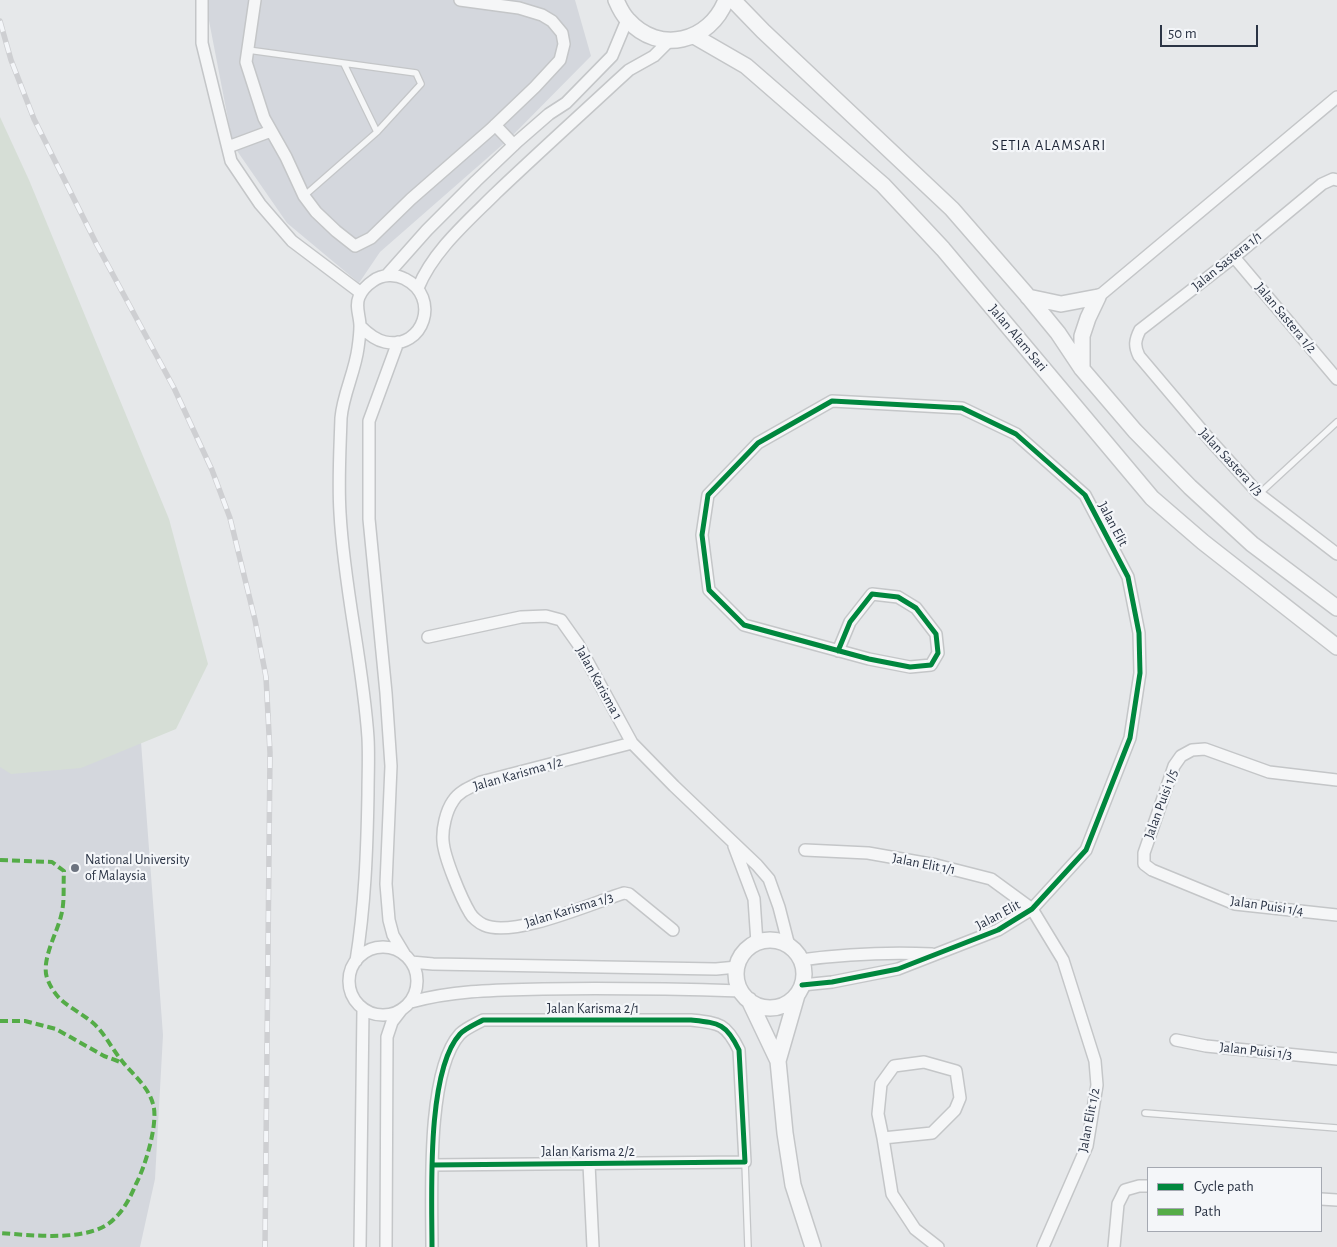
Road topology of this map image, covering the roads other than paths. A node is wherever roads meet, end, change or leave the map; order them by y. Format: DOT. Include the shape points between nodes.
graph roads {
  1 [pos="202,0"];
  2 [pos="255,0"];
  3 [pos="464,0"];
  4 [pos="616,0"];
  5 [pos="726,0"];
  6 [pos="733,0"];
  7 [pos="627,20"];
  8 [pos="694,36"];
  9 [pos="670,40"];
  10 [pos="248,50"];
  11 [pos="344,64"];
  12 [pos="1337,97"];
  13 [pos="495,125"];
  14 [pos="271,131"];
  15 [pos="377,132"];
  16 [pos="514,145"];
  17 [pos="228,147"];
  18 [pos="1337,180"];
  19 [pos="304,196"];
  20 [pos="1234,257"];
  21 [pos="387,275"];
  22 [pos="418,288"];
  23 [pos="361,293"];
  24 [pos="1028,297"];
  25 [pos="1098,297"];
  26 [pos="360,326"];
  27 [pos="398,342"];
  28 [pos="1138,356"];
  29 [pos="1082,369"];
  30 [pos="1337,379"];
  31 [pos="1337,422"];
  32 [pos="1259,494"];
  33 [pos="1337,554"];
  34 [pos="1337,608"];
  35 [pos="428,637"];
  36 [pos="1337,647"];
  37 [pos="838,651"];
  38 [pos="632,743"];
  39 [pos="1337,780"];
  40 [pos="732,842"];
  41 [pos="805,850"];
  42 [pos="1144,864"];
  43 [pos="1032,909"];
  44 [pos="1337,915"];
  45 [pos="483,925"];
  46 [pos="673,930"];
  47 [pos="757,943"];
  48 [pos="788,946"];
  49 [pos="938,955"];
  50 [pos="408,958"];
  51 [pos="801,960"];
  52 [pos="356,961"];
  53 [pos="737,967"];
  54 [pos="800,990"];
  55 [pos="745,996"];
  56 [pos="406,1006"];
  57 [pos="363,1009"];
  58 [pos="1176,1040"];
  59 [pos="1337,1059"];
  60 [pos="778,1061"];
  61 [pos="1145,1113"];
  62 [pos="1337,1128"];
  63 [pos="883,1138"];
  64 [pos="745,1162"];
  65 [pos="589,1164"];
  66 [pos="432,1165"];
  67 [pos="1147,1186"];
  68 [pos="1322,1199"];
  69 [pos="1337,1200"];
  70 [pos="360,1247"];
  71 [pos="386,1247"];
  72 [pos="432,1247"];
  73 [pos="593,1247"];
  74 [pos="748,1247"];
  75 [pos="813,1247"];
  76 [pos="938,1247"];
  77 [pos="1043,1247"];
  78 [pos="1114,1247"];
  1 -- 17 [label="street" via="202,43"];
  2 -- 10 [label="street"];
  3 -- 13 [label="street" via="519,8 542,15 562,33 564,44 560,60"];
  4 -- 7 [label="street"];
  5 -- 8 [label="street" via="710,26"];
  6 -- 24 [label="street" via="952,208"];
  7 -- 9 [label="street" via="641,32"];
  7 -- 16 [label="street" via="612,56 566,102"];
  8 -- 9 [label="street"];
  8 -- 36 [label="street, Jalan Alam Sari" via="746,66 883,185 943,249 1152,498"];
  9 -- 22 [label="street" via="654,56 629,70 460,228 424,272"];
  10 -- 11 [label="lane"];
  10 -- 14 [label="street" via="246,62"];
  11 -- 15 [label="lane"];
  11 -- 15 [label="lane" via="416,73 421,84"];
  12 -- 25 [label="street"];
  13 -- 16 [label="street"];
  13 -- 19 [label="street" via="371,238 355,246 316,212"];
  14 -- 17 [label="street"];
  14 -- 19 [label="street"];
  15 -- 19 [label="lane"];
  16 -- 21 [label="street" via="427,230"];
  17 -- 23 [label="street" via="231,161 260,204 292,241"];
  18 -- 20 [label="street, Jalan Sastera 1/1" via="1322,184"];
  20 -- 28 [label="street, Jalan Sastera 1/1" via="1140,330 1135,348"];
  20 -- 30 [label="street, Jalan Sastera 1/2"];
  21 -- 22 [label="street" via="401,276"];
  21 -- 23 [label="street" via="374,279"];
  22 -- 27 [label="street" via="424,299 424,320 411,337"];
  23 -- 26 [label="street" via="357,309"];
  24 -- 25 [label="street" via="1061,304"];
  24 -- 29 [label="street"];
  25 -- 29 [label="street" via="1082,336"];
  26 -- 27 [label="street" via="378,340"];
  26 -- 52 [label="street" via="358,351 342,411 339,459 340,513 368,740 363,918"];
  27 -- 50 [label="street" via="370,421 369,519 391,766 386,884 389,920 393,935"];
  28 -- 32 [label="street, Jalan Sastera 1/3"];
  29 -- 34 [label="street" via="1135,431 1190,487 1252,544"];
  31 -- 32 [label="lane"];
  32 -- 33 [label="street, Jalan Sastera 1/3"];
  35 -- 38 [label="street, Jalan Karisma 1" via="521,617 546,616 561,620 578,644"];
  37 -- 37 [label="street, Jalan Elit" via="850,622 872,594 898,597 916,608 936,634 938,653 932,665 910,667"];
  37 -- 43 [label="street, Jalan Elit" via="744,625 710,590 702,535 708,495 758,443 832,401 962,408 1016,434 1085,495 1128,577 1139,633 1140,674 1130,738 1086,850"];
  38 -- 40 [label="street, Jalan Karisma 1"];
  38 -- 45 [label="street, Jalan Karisma 1/2" via="481,782 453,801 444,823 443,842 456,884 471,915"];
  39 -- 42 [label="street, Jalan Puisi 1/5" via="1269,772 1205,749 1192,750 1181,756 1174,766 1144,853"];
  40 -- 47 [label="street, Jalan Karisma 1" via="754,899"];
  40 -- 48 [label="street, Jalan Karisma 1" via="769,879"];
  41 -- 43 [label="street, Jalan Elit 1/1" via="868,853 991,879"];
  42 -- 44 [label="street, Jalan Puisi 1/4" via="1235,904"];
  43 -- 49 [label="street, Jalan Elit" via="998,930"];
  43 -- 77 [label="street, Jalan Elit 1/2" via="1063,960 1095,1060 1097,1085 1087,1146"];
  45 -- 46 [label="street, Jalan Karisma 1/3" via="499,929 538,922 624,893"];
  47 -- 48 [label="street" via="773,940"];
  47 -- 53 [label="street" via="744,953"];
  48 -- 51 [label="street"];
  49 -- 51 [label="street, Jalan Elit" via="895,952"];
  49 -- 54 [label="street, Jalan Elit" via="898,969"];
  50 -- 52 [label="street" via="392,949 379,948 366,952"];
  50 -- 53 [label="street" via="433,964"];
  50 -- 56 [label="street" via="416,971 417,982 416,992"];
  51 -- 54 [label="street" via="804,972"];
  52 -- 57 [label="street" via="351,970 350,986"];
  53 -- 55 [label="street" via="738,984"];
  54 -- 55 [label="street" via="791,1001 774,1008 765,1007"];
  54 -- 60 [label="street"];
  55 -- 56 [label="street" via="623,988 468,991 430,996"];
  55 -- 60 [label="street"];
  56 -- 57 [label="street" via="390,1015"];
  56 -- 71 [label="street" via="392,1022 387,1037"];
  57 -- 70 [label="street"];
  58 -- 59 [label="street, Jalan Puisi 1/3"];
  60 -- 75 [label="street" via="793,1185"];
  61 -- 62 [label="lane"];
  63 -- 63 [label="street" via="932,1133 955,1110 960,1098 956,1071 924,1062 894,1066 881,1084 878,1114"];
  63 -- 76 [label="street" via="892,1194 915,1229"];
  64 -- 65 [label="street, Jalan Karisma 2/2"];
  64 -- 66 [label="street, Jalan Karisma 2/1" via="739,1050 733,1036 723,1026 691,1020 483,1020 461,1033 448,1053 434,1128"];
  64 -- 74 [label="lane"];
  65 -- 66 [label="street, Jalan Karisma 2/2"];
  65 -- 73 [label="street"];
  66 -- 72 [label="street, Jalan Karisma 2/1"];
  67 -- 78 [label="street" via="1125,1190 1118,1204"];
  68 -- 69 [label="street"];
}
